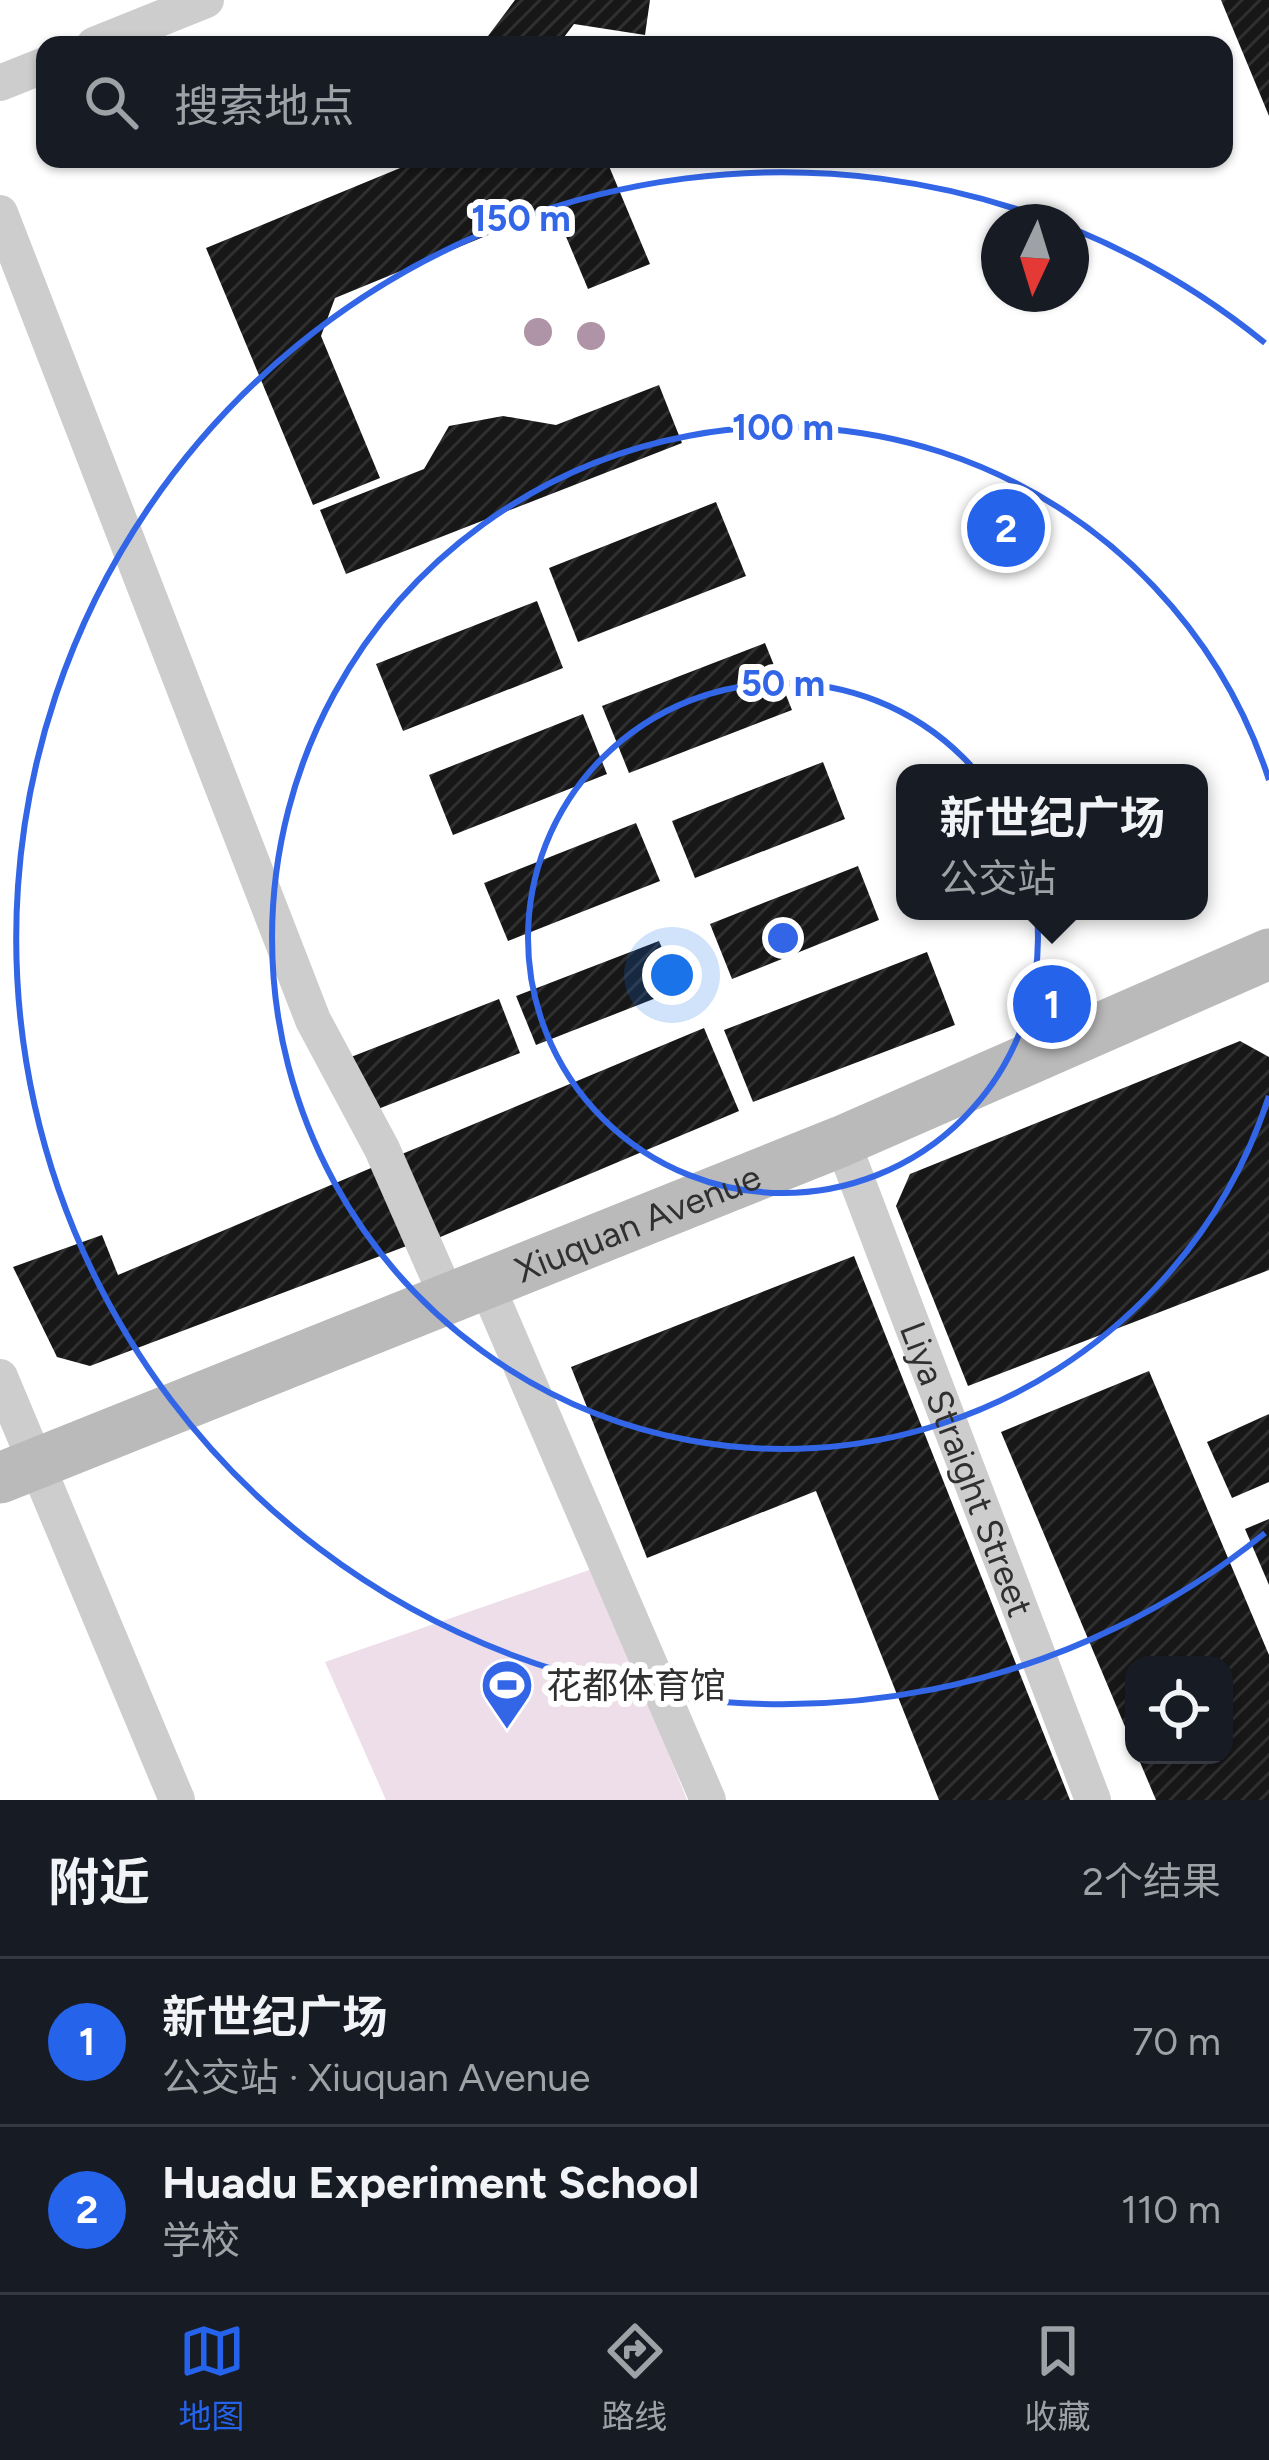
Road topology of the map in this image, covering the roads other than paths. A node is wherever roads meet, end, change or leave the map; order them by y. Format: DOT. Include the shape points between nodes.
graph roads {
  1 [pos="206,0"];
  2 [pos="116,36"];
  3 [pos="36,69"];
  4 [pos="0,83"];
  5 [pos="0,212"];
  6 [pos="1269,955"];
  7 [pos="842,1141"];
  8 [pos="467,1292"];
  9 [pos="0,1377"];
  10 [pos="18,1471"];
  11 [pos="177,1800"];
  12 [pos="708,1800"];
  13 [pos="1094,1800"];
  1 -- 2 [label="street"];
  3 -- 4 [label="street"];
  5 -- 8 [label="street" via="313,1019"];
  6 -- 7 [label="street, Xiuquan Avenue"];
  7 -- 8 [label="street, Xiuquan Avenue"];
  7 -- 13 [label="street, Liya Straight Street"];
  8 -- 10 [label="street, Xiuquan Avenue"];
  8 -- 12 [label="street"];
  9 -- 10 [label="street"];
  10 -- 11 [label="street"];
}
